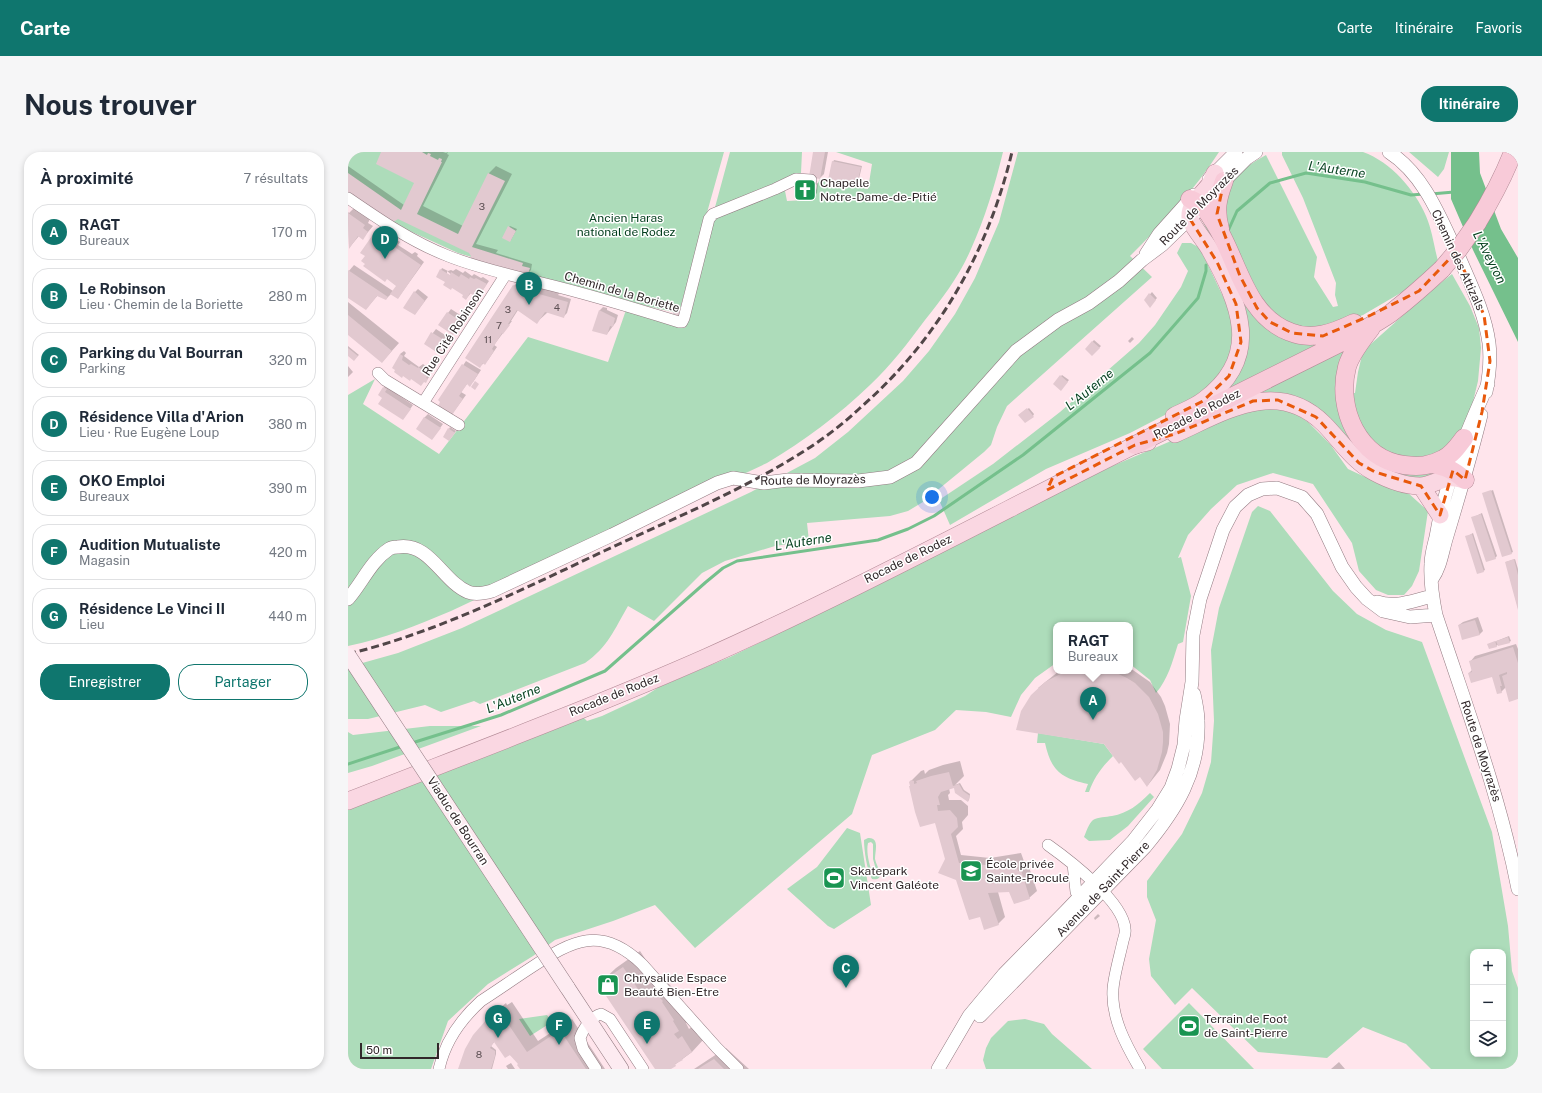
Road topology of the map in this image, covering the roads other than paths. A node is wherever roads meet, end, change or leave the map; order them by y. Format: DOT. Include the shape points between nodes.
graph roads {
  1 [pos="1236,152"];
  2 [pos="1256,152"];
  3 [pos="1388,152"];
  4 [pos="1513,152"];
  5 [pos="1219,177"];
  6 [pos="811,180"];
  7 [pos="348,198"];
  8 [pos="1196,201"];
  9 [pos="1190,219"];
  10 [pos="1222,233"];
  11 [pos="1142,260"];
  12 [pos="506,274"];
  13 [pos="1419,291"];
  14 [pos="1374,324"];
  15 [pos="378,373"];
  16 [pos="1488,384"];
  17 [pos="423,403"];
  18 [pos="459,426"];
  19 [pos="1464,438"];
  20 [pos="1135,445"];
  21 [pos="1432,464"];
  22 [pos="1456,476"];
  23 [pos="1421,486"];
  24 [pos="1047,490"];
  25 [pos="1440,515"];
  26 [pos="1432,579"];
  27 [pos="1432,596"];
  28 [pos="348,599"];
  29 [pos="1368,599"];
  30 [pos="1436,615"];
  31 [pos="348,655"];
  32 [pos="348,801"];
  33 [pos="1048,845"];
  34 [pos="1073,864"];
  35 [pos="1098,887"];
  36 [pos="1518,890"];
  37 [pos="1085,900"];
  38 [pos="590,1022"];
  39 [pos="439,1069"];
  40 [pos="596,1069"];
  41 [pos="621,1069"];
  42 [pos="643,1069"];
  43 [pos="738,1069"];
  44 [pos="938,1069"];
  45 [pos="949,1069"];
  46 [pos="1140,1069"];
  1 -- 5 [label="street, Route de Moyrazès"];
  2 -- 5 [label="street, Route de Moyrazès"];
  3 -- 16 [label="street, Chemin des Attizals" via="1409,169 1426,192 1484,315 1490,344"];
  4 -- 13 [label="highway, Rocade de Rodez, bridge" via="1492,199 1458,250"];
  5 -- 8 [label="main road"];
  5 -- 10 [label="highway" via="1217,214"];
  6 -- 12 [label="street, Chemin de la Boriette" via="796,179 713,214 709,219 682,322"];
  7 -- 12 [label="street" via="389,226 425,246"];
  8 -- 9 [label="main road" via="1190,210"];
  8 -- 10 [label="highway"];
  8 -- 11 [label="street, Route de Moyrazès" via="1159,234"];
  9 -- 11 [label="street, Route de Moyrazès"];
  9 -- 24 [label="main road" via="1217,262 1236,304 1241,342 1235,366 1222,385 1203,401 1053,477"];
  10 -- 13 [label="highway" via="1257,308 1270,322 1292,333 1309,337 1323,336"];
  11 -- 28 [label="street, Route de Moyrazès" via="1095,299 1058,320 1016,351 916,463 890,477 858,481 788,480 764,483 733,478 717,483 512,582 481,593 468,593 423,552 412,547 391,548 378,558"];
  12 -- 17 [label="street, Rue Cité Robinson"];
  13 -- 14 [label="highway, Rocade de Rodez"];
  14 -- 20 [label="highway, Rocade de Rodez"];
  14 -- 21 [label="highway" via="1347,367 1344,389 1346,410 1354,431 1380,458 1399,465 1419,467"];
  15 -- 17 [label="street"];
  16 -- 19 [label="street, Chemin des Attizals"];
  16 -- 22 [label="street, Chemin des Attizals" via="1482,412"];
  17 -- 18 [label="street"];
  19 -- 21 [label="highway" via="1448,455"];
  19 -- 22 [label="street, Chemin des Attizals"];
  20 -- 23 [label="main road" via="1175,434 1253,401 1278,400 1306,410 1316,417 1359,463 1374,472"];
  20 -- 24 [label="main road, Rocade de Rodez"];
  21 -- 22 [label="highway" via="1446,467"];
  22 -- 23 [label="main road"];
  22 -- 25 [label="street, Chemin des Attizals"];
  22 -- 26 [label="street, Chemin des Attizals" via="1444,545 1438,570"];
  23 -- 25 [label="main road"];
  24 -- 32 [label="main road, Rocade de Rodez" via="706,657 625,692"];
  25 -- 26 [label="street, Chemin des Attizals" via="1430,564"];
  26 -- 27 [label="street, Chemin des Attizals"];
  27 -- 29 [label="street, Avenue de Saint-Pierre" via="1408,603 1386,605"];
  27 -- 30 [label="street, Chemin des Attizals"];
  29 -- 30 [label="street, Avenue de Saint-Pierre" via="1383,611 1410,617"];
  29 -- 35 [label="street, Avenue de Saint-Pierre" via="1342,567 1317,514 1302,497 1277,488 1262,488 1248,494 1235,507 1223,530 1200,599 1193,634 1192,682 1184,745 1178,769 1158,809"];
  30 -- 36 [label="street, Route de Moyrazès" via="1494,792 1511,853"];
  31 -- 38 [label="main road, Viaduc de Bourran, bridge"];
  33 -- 34 [label="street"];
  34 -- 35 [label="street"];
  34 -- 37 [label="street" via="1076,892"];
  35 -- 37 [label="street, Avenue de Saint-Pierre"];
  35 -- 46 [label="street" via="1120,913 1125,929 1113,989 1116,1013 1124,1041"];
  37 -- 44 [label="street, Avenue de Saint-Pierre" via="1004,974 969,1016"];
  37 -- 45 [label="street, Avenue de Saint-Pierre" via="984,1010"];
  38 -- 40 [label="street" via="582,1034 580,1044"];
  38 -- 41 [label="main road, Viaduc de Bourran"];
  38 -- 42 [label="street" via="598,1014 606,1015"];
  39 -- 43 [label="street" via="456,1028 481,1001 559,949 582,941 597,940 610,943 633,955"];
}
